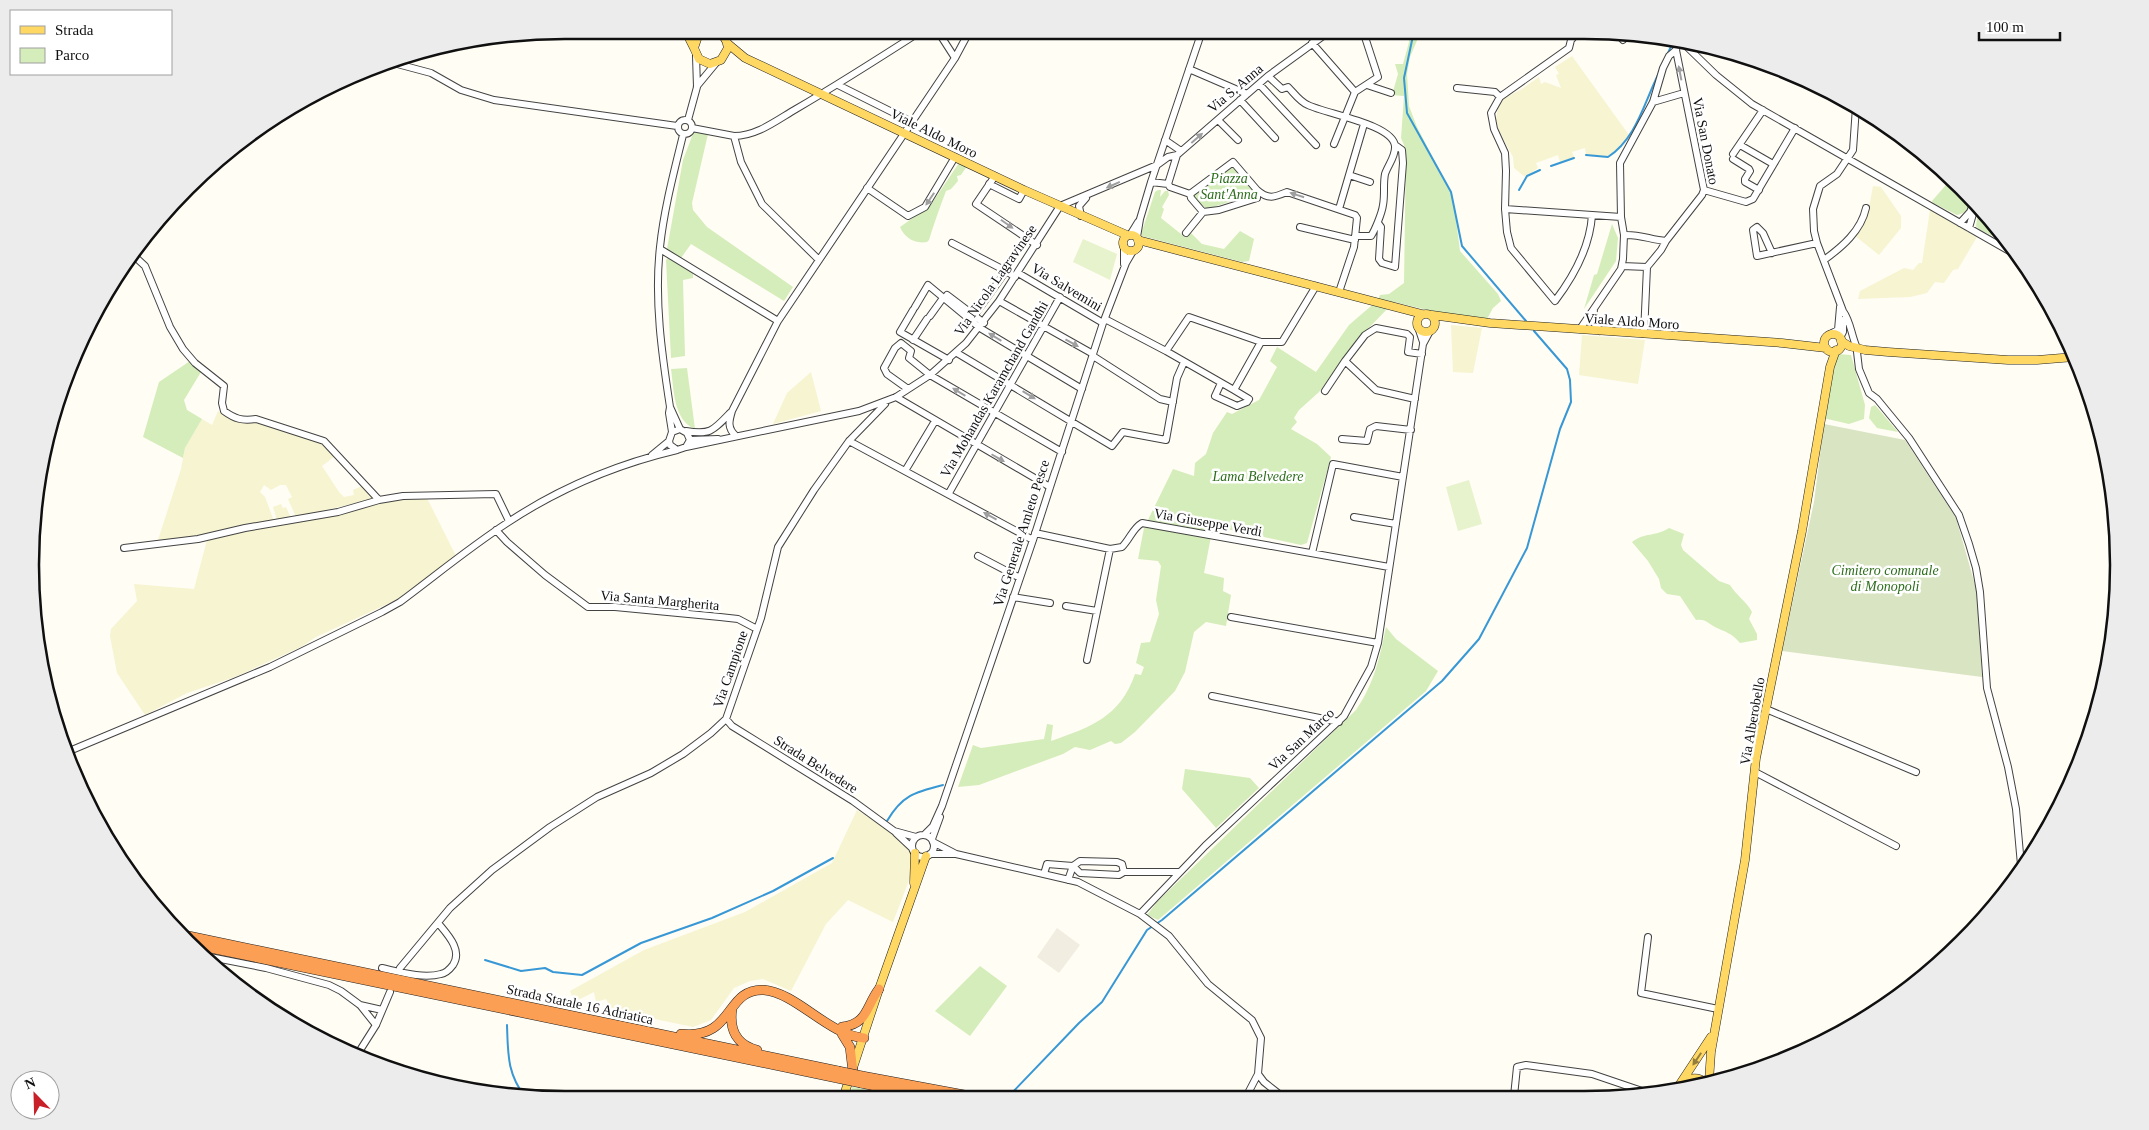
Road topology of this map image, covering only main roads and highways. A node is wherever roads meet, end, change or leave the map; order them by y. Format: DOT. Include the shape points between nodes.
graph roads {
  1 [pos="689,39"];
  2 [pos="698,39"];
  3 [pos="725,39"];
  4 [pos="728,43"];
  5 [pos="695,51"];
  6 [pos="725,56"];
  7 [pos="745,58"];
  8 [pos="1112,230"];
  9 [pos="1133,237"];
  10 [pos="1123,246"];
  11 [pos="1155,246"];
  12 [pos="1134,250"];
  13 [pos="1396,307"];
  14 [pos="1422,314"];
  15 [pos="1432,316"];
  16 [pos="1458,320"];
  17 [pos="1417,326"];
  18 [pos="1432,329"];
  19 [pos="1828,336"];
  20 [pos="1803,346"];
  21 [pos="1835,346"];
  22 [pos="2067,357"];
  23 [pos="914,851"];
  24 [pos="928,855"];
  25 [pos="912,893"];
  26 [pos="193,937"];
  27 [pos="202,945"];
  28 [pos="428,986"];
  29 [pos="879,989"];
  30 [pos="732,1009"];
  31 [pos="841,1029"];
  32 [pos="1714,1034"];
  33 [pos="864,1038"];
  34 [pos="853,1072"];
  35 [pos="838,1075"];
  36 [pos="1710,1076"];
  37 [pos="861,1079"];
  38 [pos="1681,1082"];
  39 [pos="847,1091"];
  40 [pos="894,1091"];
  41 [pos="906,1091"];
  42 [pos="940,1091"];
  1 -- 5 [label="main road"];
  2 -- 5 [label="main road"];
  3 -- 4 [label="main road"];
  4 -- 6 [label="main road"];
  4 -- 7 [label="main road, Viale Aldo Moro"];
  5 -- 6 [label="main road" via="704,62 716,63"];
  6 -- 7 [label="main road, Viale Aldo Moro"];
  7 -- 8 [label="main road, Viale Aldo Moro"];
  8 -- 9 [label="main road, Viale Aldo Moro"];
  8 -- 10 [label="main road, Viale Aldo Moro"];
  9 -- 10 [label="main road" via="1123,239"];
  9 -- 11 [label="main road, Viale Aldo Moro"];
  9 -- 12 [label="main road" via="1139,245"];
  10 -- 12 [label="main road"];
  11 -- 12 [label="main road, Viale Aldo Moro"];
  11 -- 13 [label="main road, Viale Aldo Moro"];
  13 -- 14 [label="main road, Viale Aldo Moro"];
  13 -- 17 [label="main road, Viale Aldo Moro"];
  14 -- 15 [label="main road"];
  14 -- 17 [label="main road"];
  15 -- 16 [label="main road, Viale Aldo Moro"];
  15 -- 18 [label="main road" via="1435,320"];
  16 -- 18 [label="main road, Viale Aldo Moro"];
  16 -- 20 [label="main road, Viale Aldo Moro"];
  17 -- 18 [label="main road" via="1422,331"];
  19 -- 20 [label="main road" via="1815,344"];
  19 -- 21 [label="main road, Via Alberobello" via="1824,343"];
  19 -- 21 [label="main road" via="1836,334"];
  20 -- 21 [label="main road, Viale Aldo Moro"];
  21 -- 22 [label="main road" via="2008,360"];
  21 -- 32 [label="main road, Via Alberobello" via="1766,709 1745,860"];
  23 -- 25 [label="main road"];
  24 -- 25 [label="main road"];
  25 -- 29 [label="main road"];
  26 -- 28 [label="highway, Strada Statale 16 Adriatica"];
  27 -- 35 [label="highway, Strada Statale 16 Adriatica" via="804,1071"];
  28 -- 30 [label="highway" via="458,989 690,1035 716,1028"];
  28 -- 35 [label="highway, Strada Statale 16 Adriatica"];
  29 -- 31 [label="highway" via="859,1021"];
  29 -- 33 [label="main road"];
  30 -- 31 [label="highway" via="748,992 764,990 782,996"];
  30 -- 35 [label="highway" via="730,1020 734,1034 746,1046"];
  31 -- 33 [label="highway" via="850,1028"];
  31 -- 34 [label="highway" via="850,1047"];
  32 -- 36 [label="main road, Via Alberobello"];
  32 -- 38 [label="main road, one-way"];
  33 -- 34 [label="main road"];
  34 -- 39 [label="main road"];
  35 -- 37 [label="highway, Strada Statale 16 Adriatica, bridge"];
  37 -- 40 [label="highway"];
  37 -- 41 [label="highway, Strada Statale 16 Adriatica"];
  37 -- 42 [label="highway, Strada Statale 16 Adriatica"];
}
